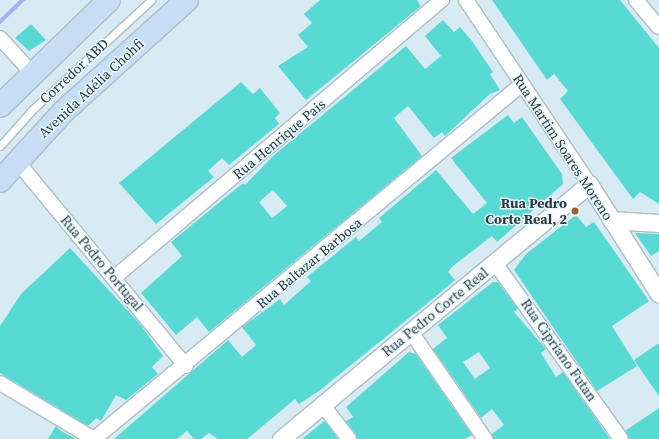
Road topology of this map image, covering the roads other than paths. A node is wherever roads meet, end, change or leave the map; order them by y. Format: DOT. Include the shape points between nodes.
graph roads {
  1 [pos="109,0"];
  2 [pos="152,0"];
  3 [pos="186,0"];
  4 [pos="442,0"];
  5 [pos="466,0"];
  6 [pos="636,0"];
  7 [pos="654,13"];
  8 [pos="659,26"];
  9 [pos="0,38"];
  10 [pos="33,74"];
  11 [pos="522,84"];
  12 [pos="0,106"];
  13 [pos="0,146"];
  14 [pos="16,160"];
  15 [pos="0,181"];
  16 [pos="588,184"];
  17 [pos="611,220"];
  18 [pos="659,223"];
  19 [pos="495,263"];
  20 [pos="115,277"];
  21 [pos="659,294"];
  22 [pos="410,332"];
  23 [pos="186,366"];
  24 [pos="0,383"];
  25 [pos="322,404"];
  26 [pos="94,439"];
  27 [pos="281,439"];
  28 [pos="349,439"];
  29 [pos="485,439"];
  30 [pos="621,439"];
  1 -- 10 [label="highway"];
  2 -- 13 [label="lane, Corredor ABD" via="33,109"];
  3 -- 14 [label="highway, Avenida Adélia Chohfi" via="62,112"];
  4 -- 20 [label="street, Rua Henrique Pais"];
  5 -- 11 [label="street, Rua Martim Soares Moreno"];
  6 -- 7 [label="street"];
  7 -- 8 [label="street"];
  9 -- 10 [label="street"];
  10 -- 12 [label="highway"];
  11 -- 16 [label="street, Rua Martim Soares Moreno"];
  11 -- 23 [label="street, Rua Baltazar Barbosa"];
  14 -- 15 [label="highway, Avenida Adélia Chohfi"];
  14 -- 20 [label="street, Rua Pedro Portugal"];
  16 -- 17 [label="street, Rua Martim Soares Moreno"];
  16 -- 19 [label="street, Rua Pedro Corte Real"];
  17 -- 18 [label="street"];
  17 -- 21 [label="street, Rua Martim Soares Moreno"];
  19 -- 22 [label="street, Rua Pedro Corte Real"];
  19 -- 30 [label="street, Rua Cipriano Futan"];
  20 -- 23 [label="street, Rua Pedro Portugal"];
  22 -- 25 [label="street, Rua Pedro Corte Real"];
  22 -- 29 [label="street"];
  23 -- 26 [label="street, Rua Baltazar Barbosa"];
  24 -- 26 [label="street"];
  25 -- 27 [label="street, Rua Pedro Corte Real"];
  25 -- 28 [label="street"];
}
